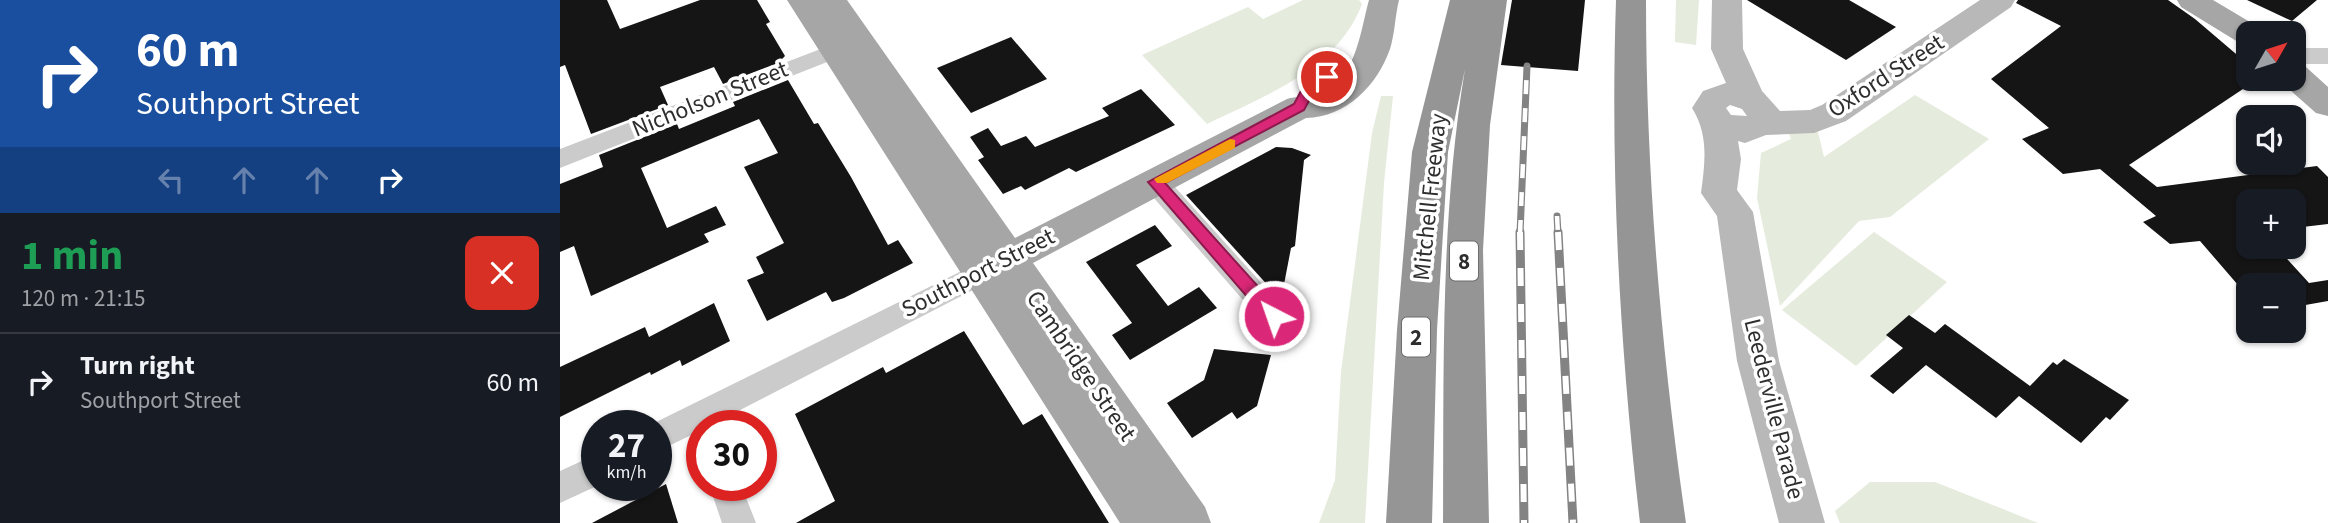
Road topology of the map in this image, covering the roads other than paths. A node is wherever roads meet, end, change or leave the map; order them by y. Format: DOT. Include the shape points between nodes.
graph roads {
  1 [pos="802,0"];
  2 [pos="832,0"];
  3 [pos="1437,0"];
  4 [pos="1465,0"];
  5 [pos="1492,0"];
  6 [pos="1631,0"];
  7 [pos="1727,0"];
  8 [pos="1969,0"];
  9 [pos="2000,0"];
  10 [pos="2192,0"];
  11 [pos="2211,0"];
  12 [pos="1381,10"];
  13 [pos="2245,21"];
  14 [pos="2236,27"];
  15 [pos="848,46"];
  16 [pos="2306,56"];
  17 [pos="2328,56"];
  18 [pos="2306,67"];
  19 [pos="2306,86"];
  20 [pos="2328,86"];
  21 [pos="2328,106"];
  22 [pos="1742,112"];
  23 [pos="1430,152"];
  24 [pos="560,159"];
  25 [pos="1155,182"];
  26 [pos="994,265"];
  27 [pos="1274,316"];
  28 [pos="722,410"];
  29 [pos="581,477"];
  30 [pos="560,488"];
  31 [pos="731,501"];
  32 [pos="739,523"];
  33 [pos="1146,523"];
  34 [pos="1188,523"];
  35 [pos="1409,523"];
  36 [pos="1466,523"];
  37 [pos="1663,523"];
  38 [pos="1802,523"];
  1 -- 15 [label="main road, Cambridge Street"];
  2 -- 15 [label="main road, Cambridge Street"];
  3 -- 23 [label="highway"];
  4 -- 23 [label="highway, Mitchell Freeway / 2"];
  5 -- 36 [label="highway, 8" via="1473,125 1464,250"];
  6 -- 37 [label="highway" via="1629,120 1646,390"];
  7 -- 22 [label="main road" via="1727,50"];
  8 -- 22 [label="main road, Oxford Street" via="1816,102"];
  9 -- 22 [label="main road, Oxford Street" via="1834,113 1814,121"];
  10 -- 14 [label="main road"];
  11 -- 13 [label="main road"];
  12 -- 25 [label="main road, Southport Street" via="1345,61 1307,92 1299,107"];
  15 -- 24 [label="street, Nicholson Street"];
  15 -- 26 [label="main road, Cambridge Street"];
  16 -- 17 [label="street"];
  18 -- 20 [label="main road"];
  19 -- 21 [label="main road"];
  22 -- 38 [label="main road, Leederville Parade" via="1744,196 1735,212 1758,361"];
  23 -- 35 [label="highway, Mitchell Freeway / 2"];
  25 -- 26 [label="main road, Southport Street"];
  25 -- 27 [label="street"];
  26 -- 28 [label="street, Southport Street"];
  26 -- 33 [label="main road, Cambridge Street"];
  26 -- 34 [label="main road, Cambridge Street"];
  29 -- 30 [label="street"];
  31 -- 32 [label="street"];
}
